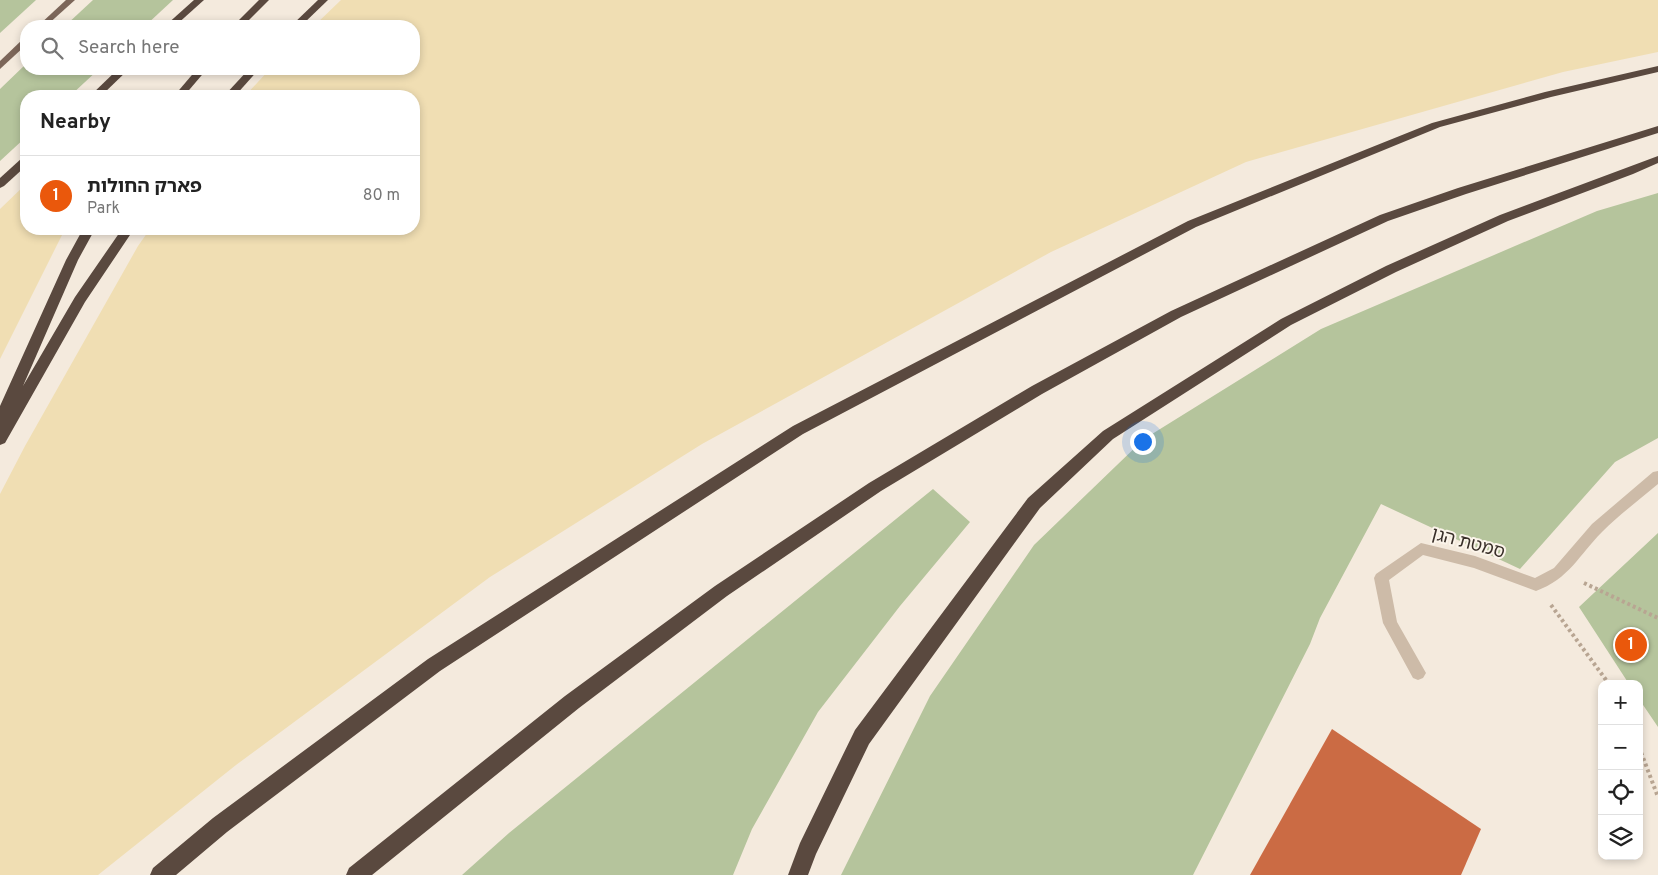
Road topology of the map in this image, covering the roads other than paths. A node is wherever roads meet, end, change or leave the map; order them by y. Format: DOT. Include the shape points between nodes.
graph roads {
  1 [pos="71,0"];
  2 [pos="199,0"];
  3 [pos="264,0"];
  4 [pos="323,0"];
  5 [pos="49,20"];
  6 [pos="177,20"];
  7 [pos="244,20"];
  8 [pos="302,20"];
  9 [pos="20,47"];
  10 [pos="0,66"];
  11 [pos="1658,69"];
  12 [pos="118,75"];
  13 [pos="197,75"];
  14 [pos="248,75"];
  15 [pos="101,90"];
  16 [pos="184,90"];
  17 [pos="235,90"];
  18 [pos="1658,129"];
  19 [pos="1658,159"];
  20 [pos="20,166"];
  21 [pos="0,184"];
  22 [pos="86,235"];
  23 [pos="124,235"];
  24 [pos="0,422"];
  25 [pos="0,439"];
  26 [pos="1658,476"];
  27 [pos="1418,673"];
  28 [pos="160,875"];
  29 [pos="356,875"];
  30 [pos="798,875"];
  1 -- 5 [label="main road"];
  2 -- 6 [label="highway"];
  3 -- 7 [label="highway"];
  4 -- 8 [label="highway"];
  9 -- 10 [label="main road"];
  11 -- 28 [label="highway" via="1436,125 1192,224 798,430 434,665 220,825"];
  12 -- 15 [label="highway"];
  13 -- 16 [label="highway"];
  14 -- 17 [label="highway"];
  18 -- 29 [label="highway" via="1384,218 1176,314 1037,390 875,487 721,591 572,702"];
  19 -- 30 [label="highway" via="1504,218 1391,269 1286,322 1108,435 1034,503 862,737"];
  20 -- 21 [label="highway"];
  22 -- 24 [label="highway"];
  23 -- 25 [label="highway" via="80,300"];
  26 -- 27 [label="lane, סמטת הגן" via="1597,528 1559,572 1536,585 1475,562 1420,549 1381,578 1390,623"];
}
